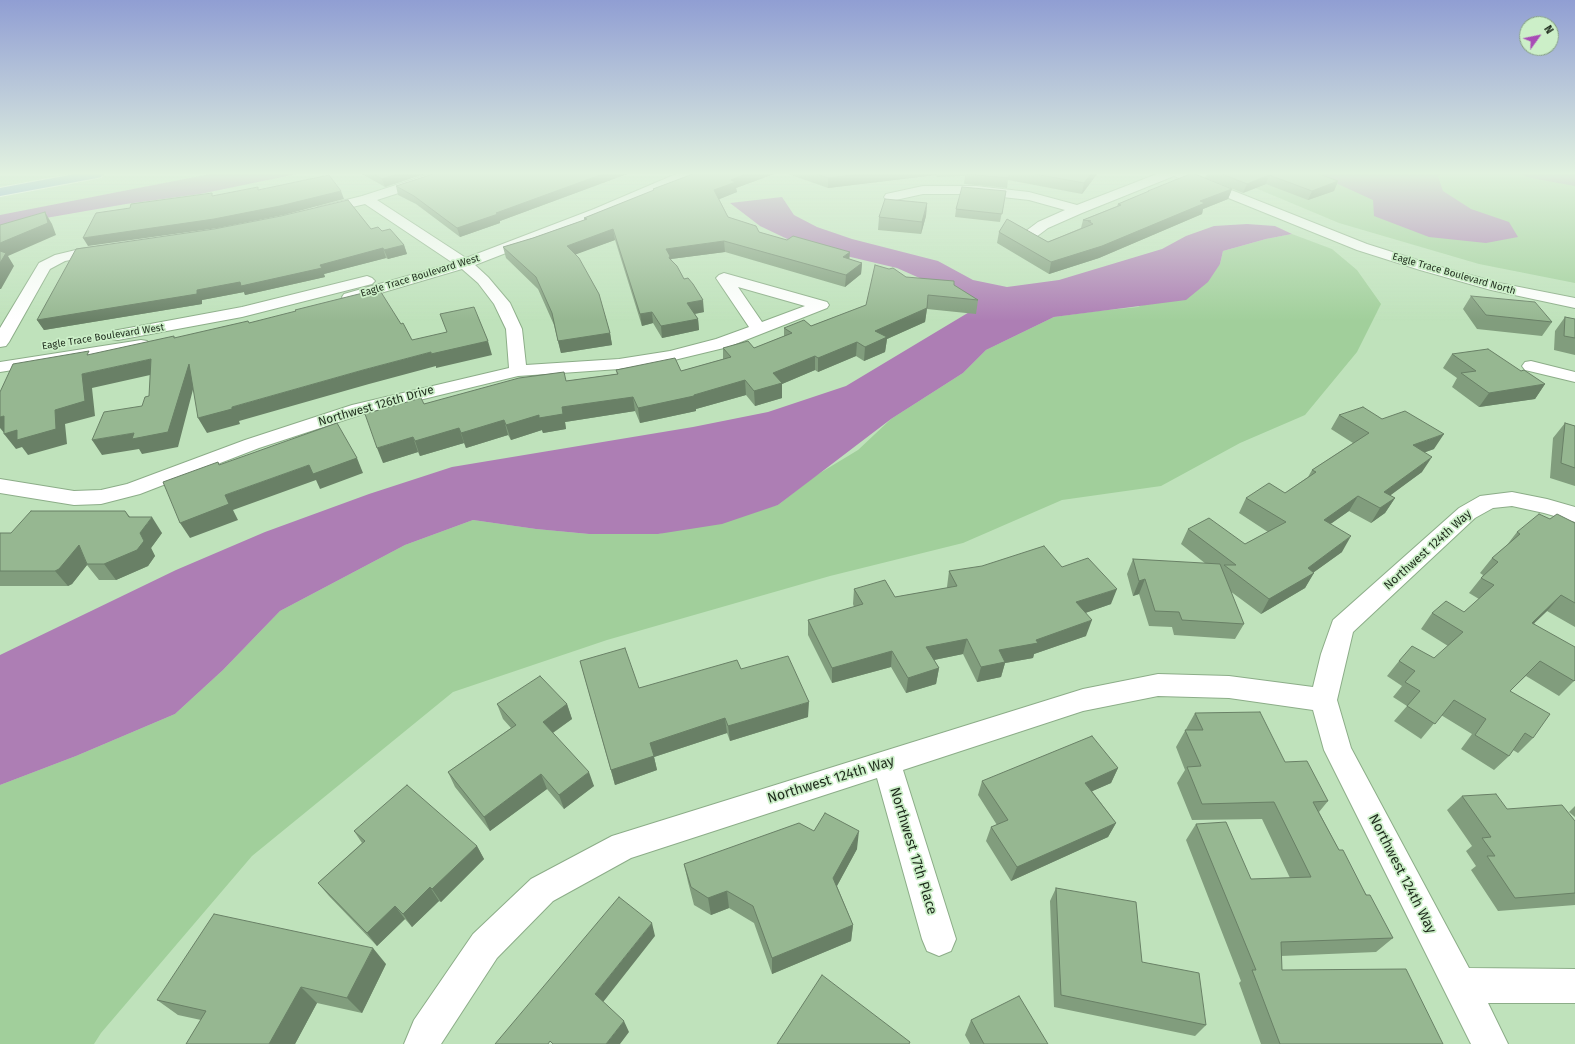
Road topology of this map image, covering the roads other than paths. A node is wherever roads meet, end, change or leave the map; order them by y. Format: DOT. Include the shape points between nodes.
graph roads {
  1 [pos="403,223"];
  2 [pos="547,223"];
  3 [pos="568,223"];
  4 [pos="1050,223"];
  5 [pos="1301,223"];
  6 [pos="1331,223"];
  7 [pos="1031,234"];
  8 [pos="116,248"];
  9 [pos="459,260"];
  10 [pos="1575,292"];
  11 [pos="1575,304"];
  12 [pos="758,328"];
  13 [pos="0,342"];
  14 [pos="0,354"];
  15 [pos="1531,366"];
  16 [pos="0,367"];
  17 [pos="518,371"];
  18 [pos="1575,378"];
  19 [pos="0,486"];
  20 [pos="1575,515"];
  21 [pos="1324,700"];
  22 [pos="887,763"];
  23 [pos="939,939"];
  24 [pos="1460,985"];
  25 [pos="1575,986"];
  26 [pos="422,1044"];
  27 [pos="1490,1044"];
  1 -- 9 [label="street"];
  2 -- 9 [label="street, Eagle Trace Boulevard West"];
  3 -- 9 [label="street, Eagle Trace Boulevard West"];
  4 -- 7 [label="street"];
  5 -- 11 [label="street, Eagle Trace Boulevard North" via="1362,247 1425,267 1497,287"];
  6 -- 10 [label="street, Eagle Trace Boulevard North" via="1433,258"];
  8 -- 13 [label="street" via="80,253 60,258 44,266"];
  9 -- 14 [label="street, Eagle Trace Boulevard West" via="242,312 153,330"];
  9 -- 16 [label="street, Eagle Trace Boulevard West" via="245,325 141,345"];
  9 -- 17 [label="street" via="483,280 502,303 514,329"];
  12 -- 12 [label="street, Northwest 126th Drive" via="821,305 724,278"];
  12 -- 17 [label="street, Northwest 126th Drive" via="722,342 670,356 619,364"];
  15 -- 18 [label="street"];
  17 -- 19 [label="street, Northwest 126th Drive" via="359,409 252,444 132,489 101,497 74,498"];
  20 -- 21 [label="street, Northwest 124th Way" via="1512,499 1488,501 1467,513 1342,627"];
  21 -- 22 [label="street, Northwest 124th Way" via="1229,687 1158,685 1083,700"];
  21 -- 24 [label="street, Northwest 124th Way" via="1338,750"];
  22 -- 23 [label="street, Northwest 17th Place"];
  22 -- 26 [label="street, Northwest 124th Way" via="623,846 542,890 485,946 427,1032"];
  24 -- 25 [label="street"];
  24 -- 27 [label="street, Northwest 124th Way"];
}
